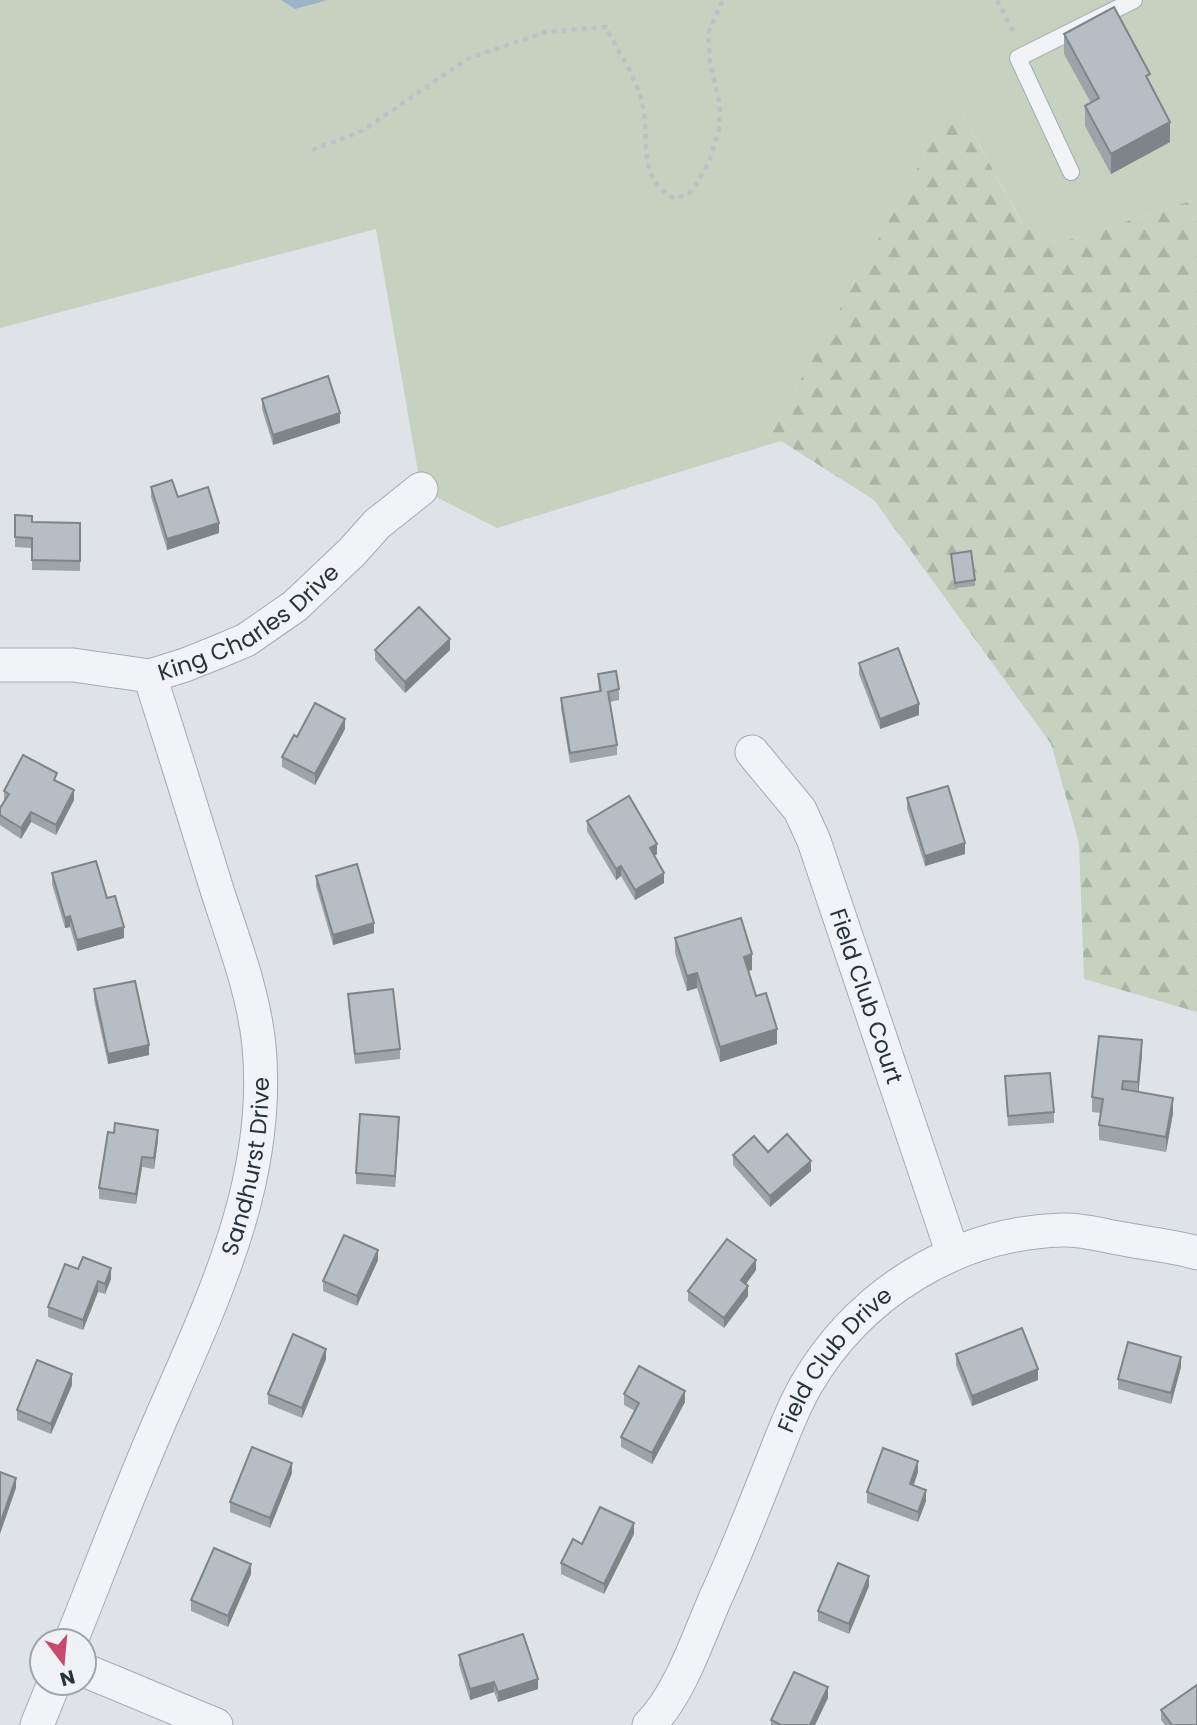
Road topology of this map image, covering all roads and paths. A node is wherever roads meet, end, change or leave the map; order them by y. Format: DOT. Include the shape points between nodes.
graph roads {
  1 [pos="723,0"];
  2 [pos="997,0"];
  3 [pos="1134,0"];
  4 [pos="1026,54"];
  5 [pos="312,150"];
  6 [pos="1072,172"];
  7 [pos="421,489"];
  8 [pos="0,665"];
  9 [pos="150,676"];
  10 [pos="752,752"];
  11 [pos="953,1254"];
  12 [pos="1197,1254"];
  13 [pos="77,1627"];
  14 [pos="98,1676"];
  15 [pos="48,1697"];
  16 [pos="37,1725"];
  17 [pos="216,1725"];
  18 [pos="649,1725"];
  1 -- 5 [label="path" via="708,33 720,106 719,129 709,162 692,191 676,199 664,193 651,176 643,106 606,27 546,32 469,58 362,131"];
  2 -- 4 [label="path"];
  3 -- 4 [label="lane"];
  4 -- 6 [label="lane" via="1018,58"];
  7 -- 9 [label="street, King Charles Drive" via="271,624 247,640"];
  8 -- 9 [label="street, King Charles Drive" via="73,665"];
  9 -- 13 [label="street, Sandhurst Drive" via="245,984 258,1044 259,1119 247,1198 222,1276"];
  10 -- 11 [label="street, Field Club Court" via="800,810 814,841"];
  11 -- 12 [label="street, Field Club Drive" via="998,1240 1064,1230"];
  11 -- 18 [label="street, Field Club Drive" via="883,1294 840,1339 808,1383 677,1683"];
  14 -- 17 [label="street"];
  15 -- 16 [label="street"];
}
